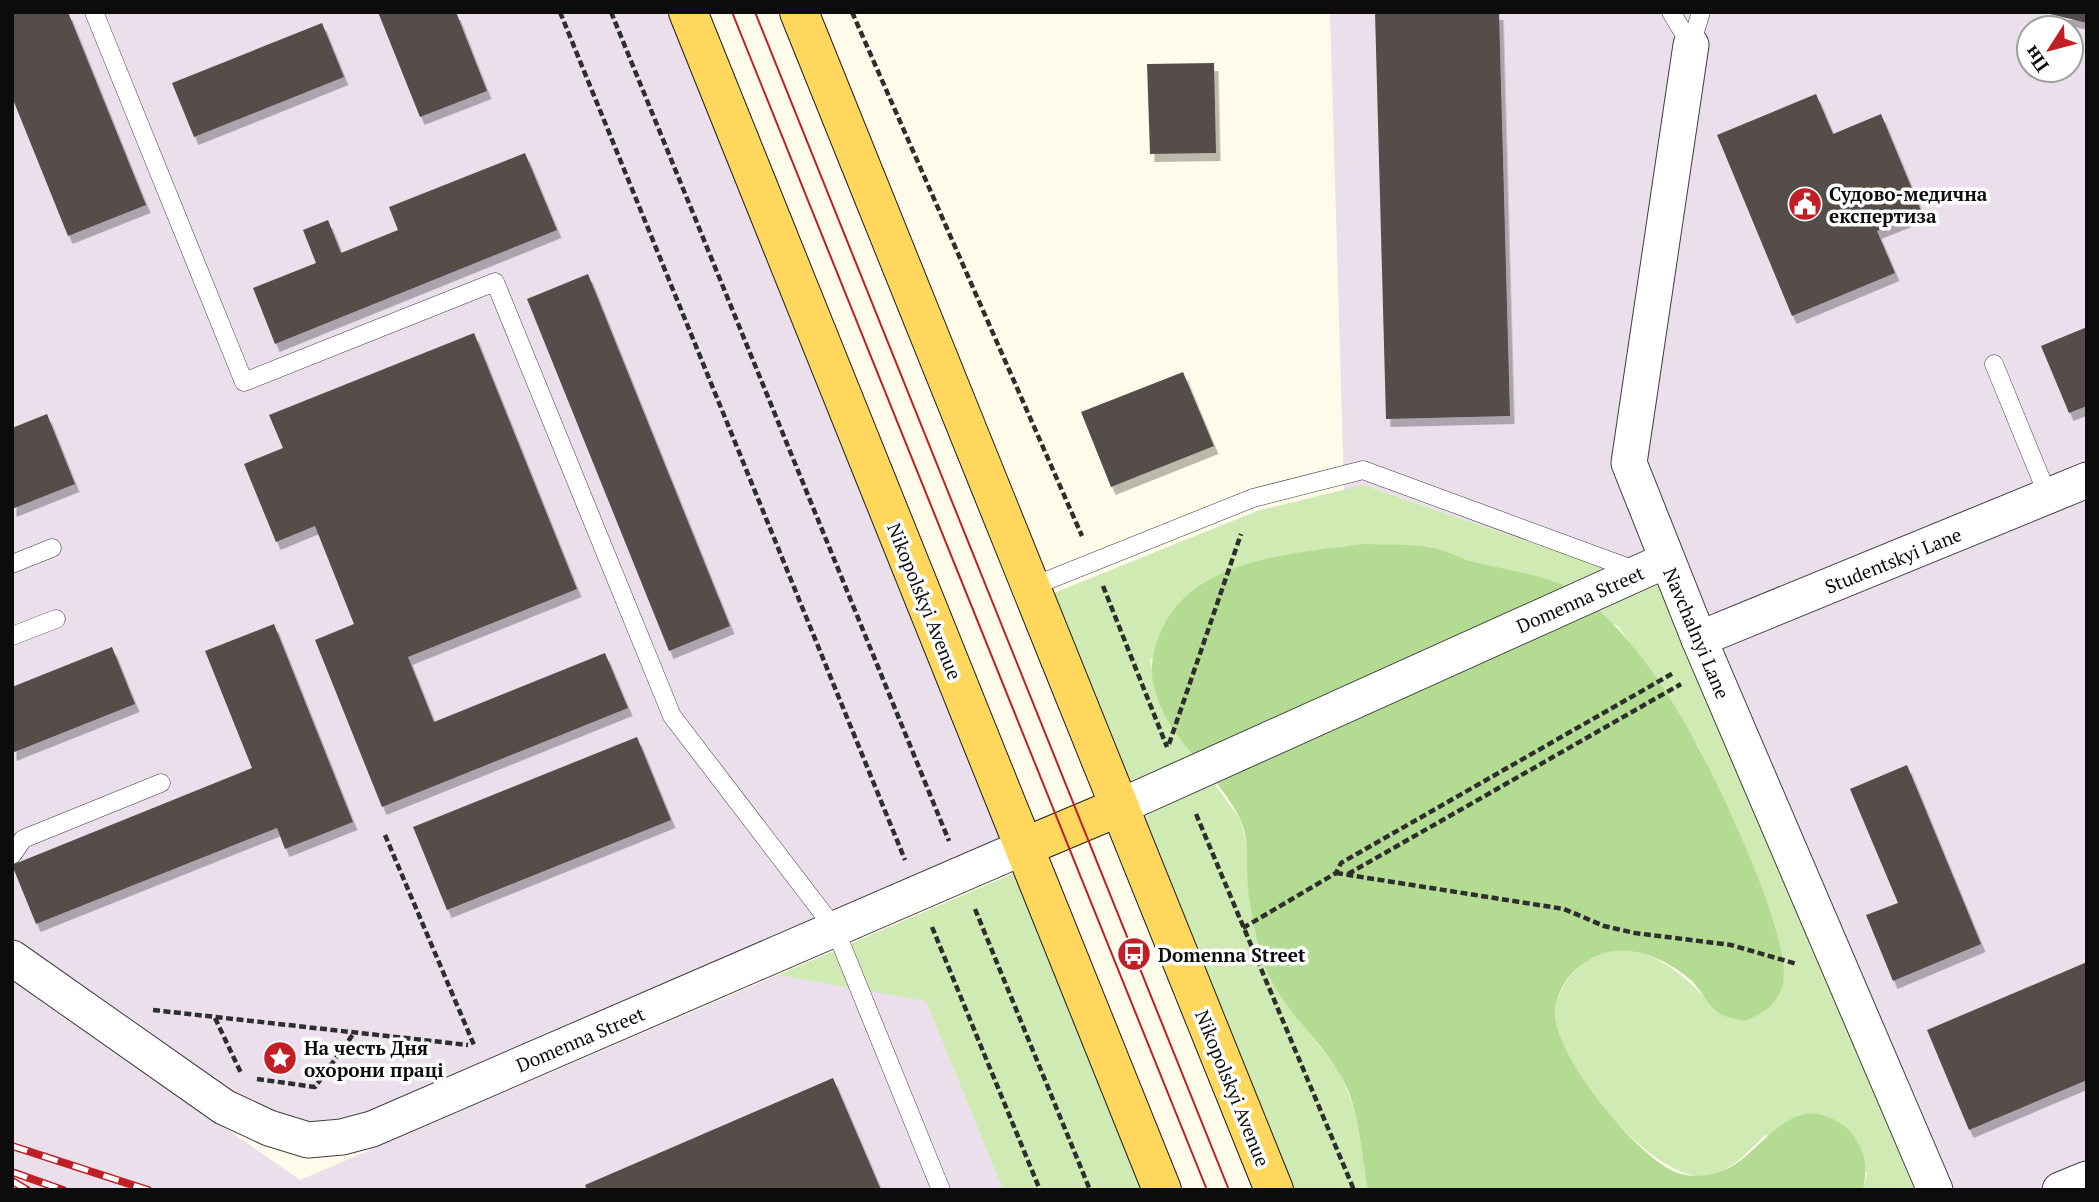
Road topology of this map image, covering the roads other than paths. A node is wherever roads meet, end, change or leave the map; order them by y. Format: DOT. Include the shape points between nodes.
graph roads {
  1 [pos="94,12"];
  2 [pos="688,12"];
  3 [pos="799,12"];
  4 [pos="1671,12"];
  5 [pos="1701,12"];
  6 [pos="1691,45"];
  7 [pos="1994,364"];
  8 [pos="2087,480"];
  9 [pos="2048,496"];
  10 [pos="52,548"];
  11 [pos="12,564"];
  12 [pos="1653,566"];
  13 [pos="1031,587"];
  14 [pos="55,619"];
  15 [pos="12,636"];
  16 [pos="1705,653"];
  17 [pos="161,783"];
  18 [pos="1119,807"];
  19 [pos="1024,847"];
  20 [pos="12,855"];
  21 [pos="835,929"];
  22 [pos="12,958"];
  23 [pos="2087,1178"];
  24 [pos="941,1190"];
  25 [pos="1162,1190"];
  26 [pos="1274,1190"];
  27 [pos="1935,1190"];
  28 [pos="2060,1190"];
  1 -- 21 [label="lane" via="244,382 495,282 672,716"];
  2 -- 19 [label="main road, Nikopolskyi Avenue"];
  3 -- 13 [label="main road, Nikopolskyi Avenue"];
  4 -- 6 [label="lane"];
  5 -- 6 [label="lane"];
  6 -- 12 [label="street, Navchalnyi Lane" via="1629,463"];
  7 -- 9 [label="lane"];
  8 -- 9 [label="street, Studentskyi Lane"];
  9 -- 16 [label="street, Studentskyi Lane"];
  10 -- 11 [label="lane"];
  12 -- 13 [label="lane" via="1363,470 1253,498"];
  12 -- 16 [label="street, Navchalnyi Lane"];
  12 -- 18 [label="street, Domenna Street"];
  13 -- 18 [label="main road, Nikopolskyi Avenue"];
  14 -- 15 [label="lane"];
  16 -- 27 [label="street, Navchalnyi Lane"];
  17 -- 20 [label="lane" via="23,839"];
  18 -- 19 [label="main road, Domenna Street"];
  18 -- 26 [label="main road, Nikopolskyi Avenue"];
  19 -- 21 [label="street, Domenna Street"];
  19 -- 25 [label="main road, Nikopolskyi Avenue"];
  21 -- 22 [label="street, Domenna Street" via="372,1129 308,1140 224,1107"];
  21 -- 24 [label="lane"];
  23 -- 28 [label="street"];
}
